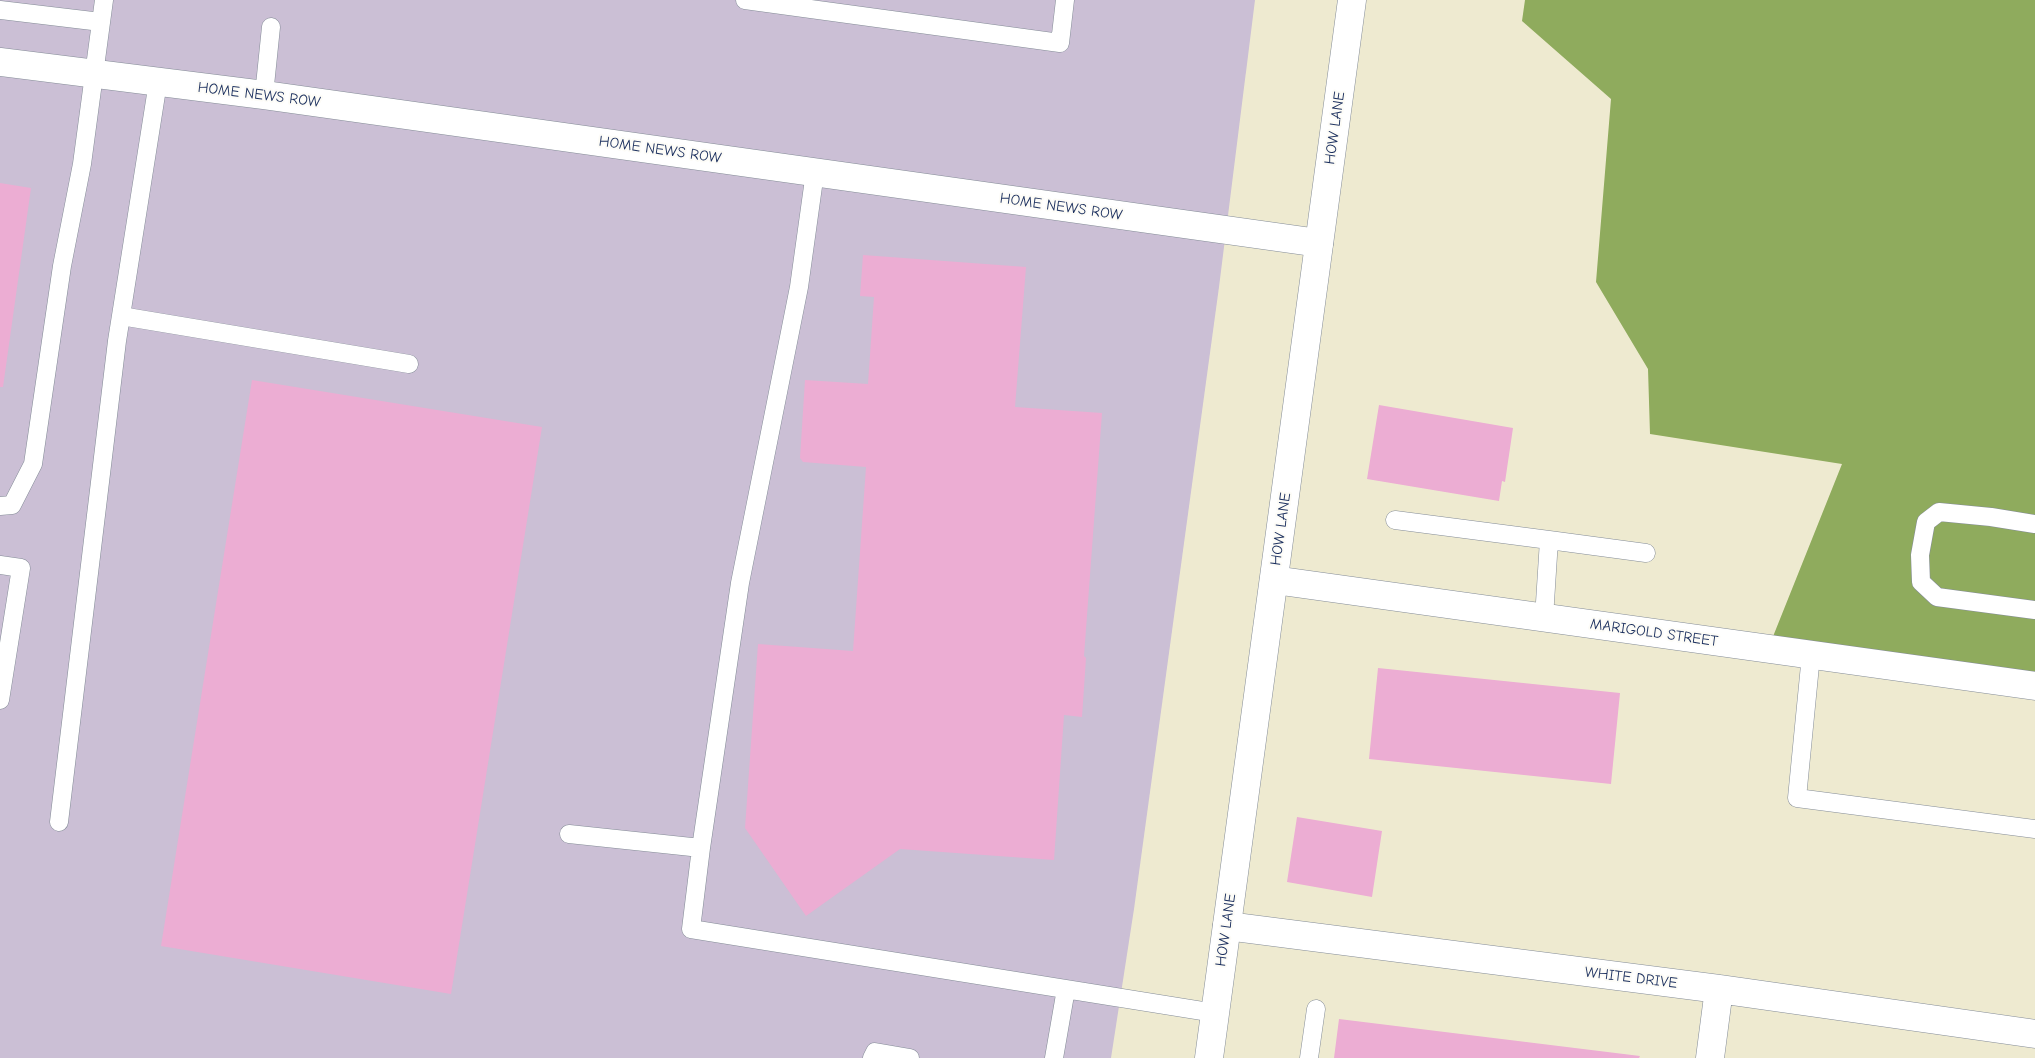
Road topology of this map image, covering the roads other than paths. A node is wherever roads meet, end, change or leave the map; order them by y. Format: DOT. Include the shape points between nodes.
graph roads {
  1 [pos="104,0"];
  2 [pos="745,0"];
  3 [pos="1066,0"];
  4 [pos="1352,0"];
  5 [pos="0,10"];
  6 [pos="101,22"];
  7 [pos="271,27"];
  8 [pos="0,62"];
  9 [pos="93,73"];
  10 [pos="158,82"];
  11 [pos="264,94"];
  12 [pos="814,172"];
  13 [pos="1320,243"];
  14 [pos="121,316"];
  15 [pos="409,364"];
  16 [pos="0,506"];
  17 [pos="1394,520"];
  18 [pos="2035,524"];
  19 [pos="1549,540"];
  20 [pos="1646,553"];
  21 [pos="0,566"];
  22 [pos="1274,580"];
  23 [pos="2035,610"];
  24 [pos="1544,618"];
  25 [pos="1810,655"];
  26 [pos="2035,686"];
  27 [pos="0,700"];
  28 [pos="59,822"];
  29 [pos="2035,829"];
  30 [pos="569,834"];
  31 [pos="701,848"];
  32 [pos="1227,926"];
  33 [pos="1066,989"];
  34 [pos="1719,990"];
  35 [pos="1316,1009"];
  36 [pos="1215,1013"];
  37 [pos="2035,1034"];
  38 [pos="872,1058"];
  39 [pos="910,1058"];
  40 [pos="1054,1058"];
  41 [pos="1209,1058"];
  42 [pos="1309,1058"];
  43 [pos="1710,1058"];
  1 -- 6 [label="lane"];
  2 -- 3 [label="lane" via="1060,44"];
  4 -- 13 [label="street, HOW LANE"];
  5 -- 6 [label="lane"];
  6 -- 9 [label="lane"];
  7 -- 11 [label="lane"];
  8 -- 9 [label="street, HOME NEWS ROW"];
  9 -- 10 [label="street, HOME NEWS ROW"];
  9 -- 16 [label="lane" via="82,164 62,266 33,464 12,505"];
  10 -- 11 [label="street, HOME NEWS ROW"];
  10 -- 14 [label="lane"];
  11 -- 12 [label="street, HOME NEWS ROW"];
  12 -- 13 [label="street, HOME NEWS ROW"];
  12 -- 31 [label="lane" via="799,287 740,583"];
  13 -- 22 [label="street, HOW LANE"];
  14 -- 15 [label="lane"];
  14 -- 28 [label="lane"];
  17 -- 19 [label="lane"];
  18 -- 23 [label="lane" via="1938,512 1926,522 1920,555 1921,582 1937,596"];
  19 -- 20 [label="lane"];
  19 -- 24 [label="lane"];
  21 -- 27 [label="lane" via="21,568"];
  22 -- 24 [label="street, MARIGOLD STREET"];
  22 -- 32 [label="street, HOW LANE"];
  24 -- 25 [label="street, MARIGOLD STREET"];
  25 -- 26 [label="street, MARIGOLD STREET"];
  25 -- 29 [label="lane" via="1797,798"];
  30 -- 31 [label="lane"];
  31 -- 33 [label="lane" via="692,929"];
  32 -- 34 [label="street, WHITE DRIVE"];
  32 -- 36 [label="street, HOW LANE"];
  33 -- 36 [label="lane"];
  33 -- 40 [label="lane"];
  34 -- 37 [label="street, WHITE DRIVE"];
  34 -- 43 [label="street"];
  35 -- 42 [label="lane"];
  36 -- 41 [label="street, HOW LANE"];
  38 -- 39 [label="lane" via="875,1052"];
}
